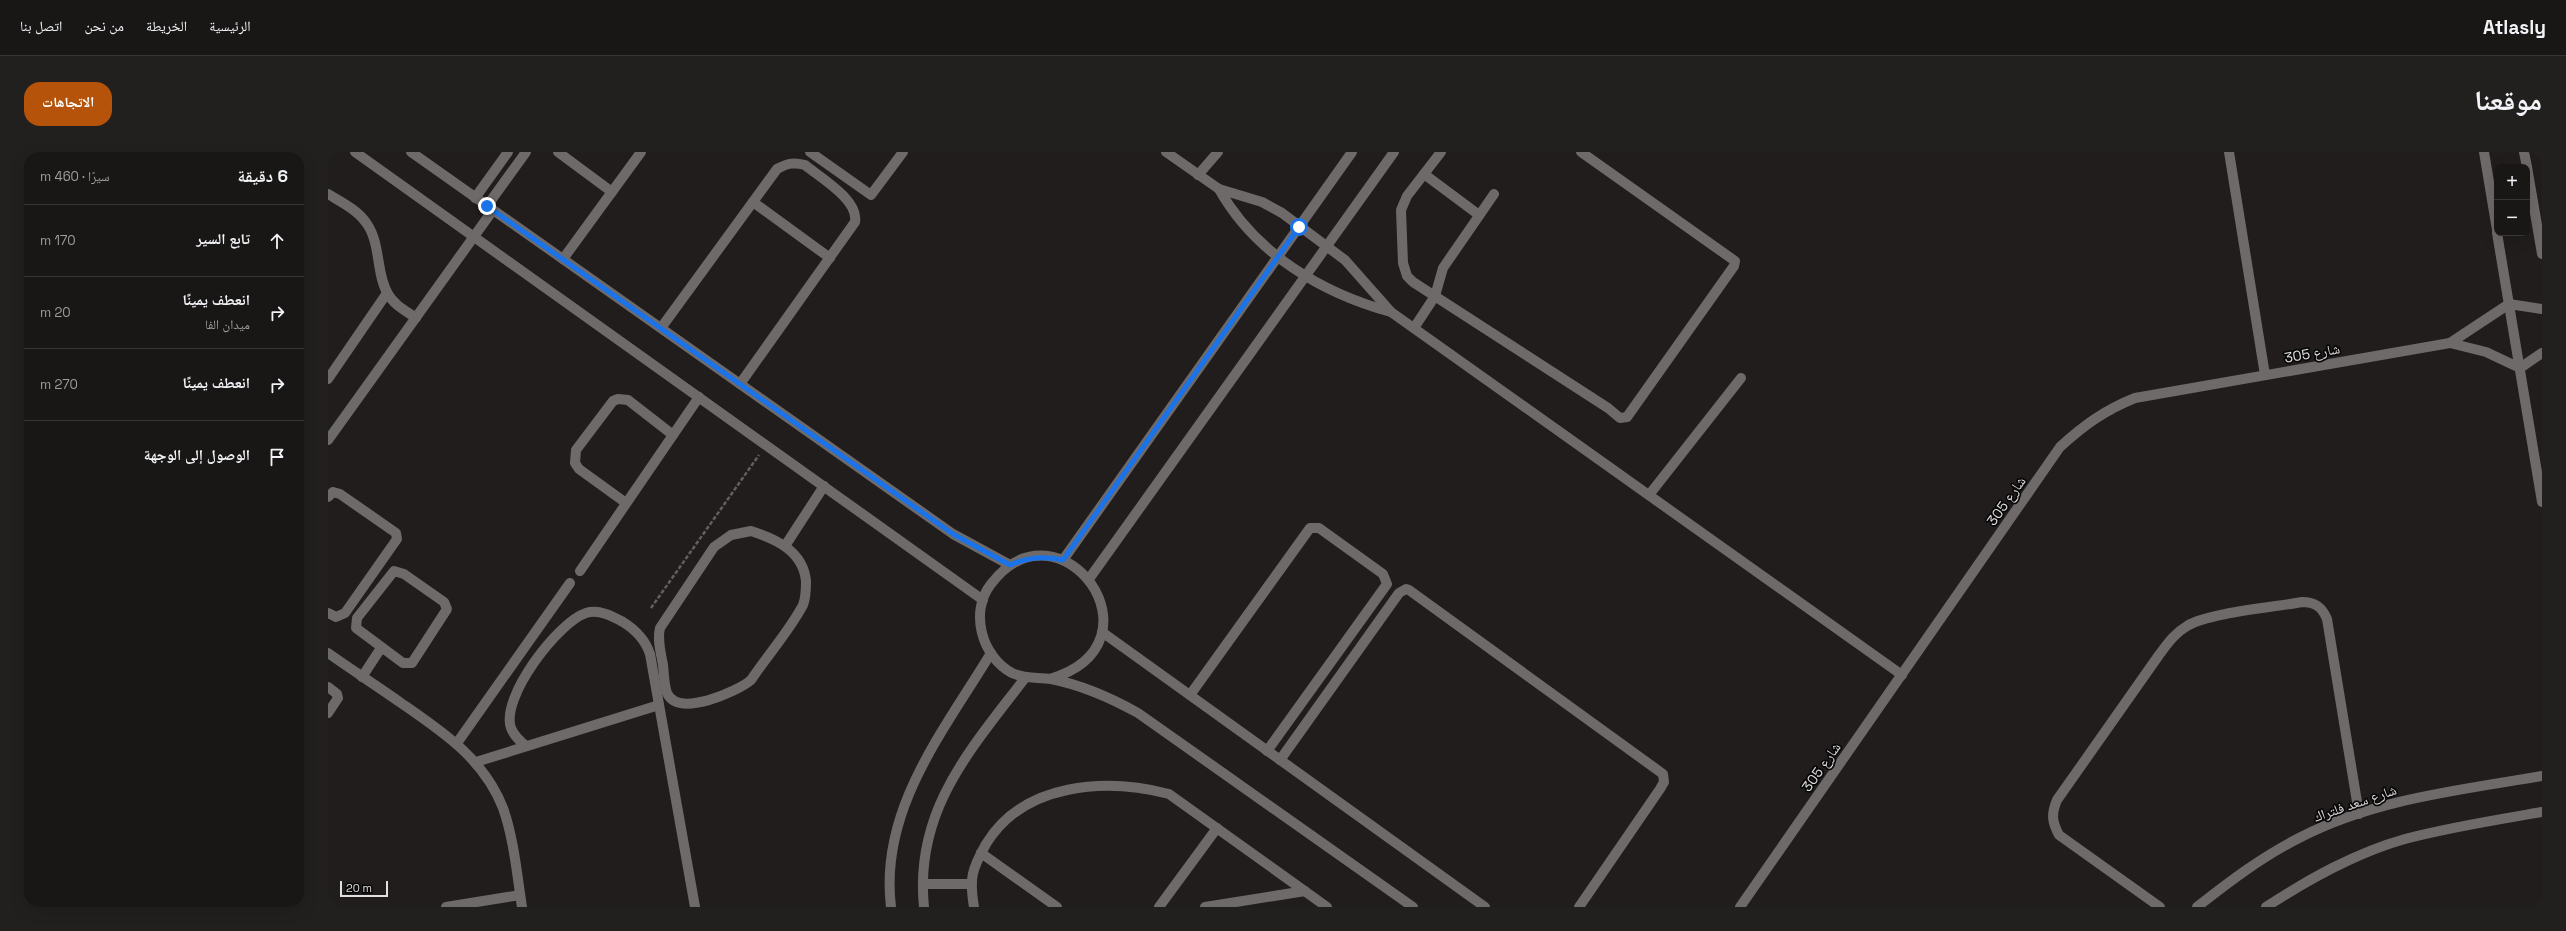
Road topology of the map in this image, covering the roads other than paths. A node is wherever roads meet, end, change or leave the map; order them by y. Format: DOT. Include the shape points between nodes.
graph roads {
  1 [pos="355,152"];
  2 [pos="411,152"];
  3 [pos="508,152"];
  4 [pos="526,152"];
  5 [pos="558,152"];
  6 [pos="641,152"];
  7 [pos="810,152"];
  8 [pos="903,152"];
  9 [pos="1166,152"];
  10 [pos="1218,152"];
  11 [pos="1352,152"];
  12 [pos="1394,152"];
  13 [pos="1441,152"];
  14 [pos="1582,152"];
  15 [pos="2229,152"];
  16 [pos="2484,152"];
  17 [pos="2524,152"];
  18 [pos="2526,164"];
  19 [pos="1424,174"];
  20 [pos="1198,175"];
  21 [pos="2530,184"];
  22 [pos="1219,189"];
  23 [pos="612,192"];
  24 [pos="328,194"];
  25 [pos="1494,194"];
  26 [pos="476,198"];
  27 [pos="753,202"];
  28 [pos="490,208"];
  29 [pos="2494,214"];
  30 [pos="1479,215"];
  31 [pos="1299,227"];
  32 [pos="2498,236"];
  33 [pos="474,237"];
  34 [pos="1327,246"];
  35 [pos="2542,254"];
  36 [pos="1277,256"];
  37 [pos="830,258"];
  38 [pos="563,259"];
  39 [pos="1305,276"];
  40 [pos="387,293"];
  41 [pos="1435,296"];
  42 [pos="2509,304"];
  43 [pos="2542,309"];
  44 [pos="1391,312"];
  45 [pos="416,318"];
  46 [pos="661,328"];
  47 [pos="1414,328"];
  48 [pos="2450,343"];
  49 [pos="2542,354"];
  50 [pos="2520,368"];
  51 [pos="2265,375"];
  52 [pos="1741,378"];
  53 [pos="328,379"];
  54 [pos="740,384"];
  55 [pos="699,397"];
  56 [pos="673,435"];
  57 [pos="328,440"];
  58 [pos="824,486"];
  59 [pos="1649,495"];
  60 [pos="328,496"];
  61 [pos="2542,502"];
  62 [pos="626,503"];
  63 [pos="785,546"];
  64 [pos="1063,560"];
  65 [pos="1010,565"];
  66 [pos="580,571"];
  67 [pos="1089,578"];
  68 [pos="570,583"];
  69 [pos="983,600"];
  70 [pos="328,613"];
  71 [pos="1102,632"];
  72 [pos="381,648"];
  73 [pos="328,653"];
  74 [pos="991,653"];
  75 [pos="1902,675"];
  76 [pos="362,677"];
  77 [pos="1025,678"];
  78 [pos="1050,679"];
  79 [pos="328,687"];
  80 [pos="1190,695"];
  81 [pos="659,704"];
  82 [pos="328,713"];
  83 [pos="456,743"];
  84 [pos="526,746"];
  85 [pos="1267,751"];
  86 [pos="1280,760"];
  87 [pos="476,762"];
  88 [pos="2542,776"];
  89 [pos="2542,812"];
  90 [pos="2359,814"];
  91 [pos="1217,828"];
  92 [pos="981,853"];
  93 [pos="923,884"];
  94 [pos="970,884"];
  95 [pos="1305,891"];
  96 [pos="520,895"];
  97 [pos="446,907"];
  98 [pos="522,907"];
  99 [pos="695,907"];
  100 [pos="891,907"];
  101 [pos="924,907"];
  102 [pos="974,907"];
  103 [pos="1057,907"];
  104 [pos="1160,907"];
  105 [pos="1205,907"];
  106 [pos="1327,907"];
  107 [pos="1413,907"];
  108 [pos="1485,907"];
  109 [pos="1579,907"];
  110 [pos="1740,907"];
  111 [pos="2160,907"];
  112 [pos="2197,907"];
  113 [pos="2266,907"];
  1 -- 33 [label="street"];
  2 -- 26 [label="street"];
  3 -- 26 [label="street"];
  4 -- 28 [label="street"];
  5 -- 23 [label="street"];
  6 -- 23 [label="street"];
  7 -- 8 [label="street" via="871,195"];
  9 -- 20 [label="street"];
  10 -- 20 [label="street"];
  11 -- 31 [label="street"];
  12 -- 34 [label="street"];
  13 -- 19 [label="street"];
  14 -- 41 [label="street" via="1735,261 1734,266 1627,417 1620,418"];
  15 -- 51 [label="street"];
  16 -- 29 [label="street"];
  17 -- 18 [label="street"];
  19 -- 30 [label="street"];
  19 -- 41 [label="street" via="1401,210 1403,263 1407,276"];
  20 -- 22 [label="street"];
  21 -- 35 [label="street"];
  22 -- 31 [label="street" via="1262,202 1282,213"];
  22 -- 36 [label="street" via="1243,226"];
  23 -- 38 [label="street"];
  24 -- 40 [label="street" via="357,213 367,223 373,236"];
  25 -- 30 [label="street"];
  26 -- 28 [label="street"];
  27 -- 37 [label="street"];
  27 -- 37 [label="street" via="778,169 786,164 805,165 851,203 856,212 855,222"];
  27 -- 46 [label="street"];
  28 -- 33 [label="street"];
  28 -- 38 [label="street"];
  30 -- 41 [label="street" via="1443,268"];
  31 -- 34 [label="street"];
  31 -- 36 [label="street"];
  32 -- 42 [label="street"];
  33 -- 45 [label="street"];
  33 -- 55 [label="street"];
  34 -- 39 [label="street"];
  34 -- 44 [label="street" via="1361,276"];
  36 -- 39 [label="street"];
  36 -- 64 [label="street"];
  37 -- 54 [label="street"];
  38 -- 46 [label="street"];
  39 -- 44 [label="street" via="1347,298"];
  39 -- 67 [label="street"];
  40 -- 45 [label="street"];
  40 -- 53 [label="street"];
  41 -- 47 [label="street"];
  42 -- 43 [label="street"];
  42 -- 48 [label="street, شارع 305" via="2481,325"];
  42 -- 50 [label="street"];
  44 -- 47 [label="street"];
  45 -- 57 [label="street"];
  46 -- 54 [label="street"];
  47 -- 59 [label="street"];
  48 -- 50 [label="street, شارع 305" via="2486,352"];
  48 -- 51 [label="street, شارع 305"];
  49 -- 50 [label="street"];
  50 -- 61 [label="street"];
  51 -- 75 [label="street, شارع 305" via="2135,398 2107,410 2082,426 2060,448"];
  52 -- 59 [label="street"];
  54 -- 65 [label="street" via="953,534"];
  55 -- 56 [label="street"];
  55 -- 58 [label="street"];
  56 -- 62 [label="street"];
  56 -- 62 [label="street" via="628,400 618,399 613,401 576,450 575,463 579,469"];
  58 -- 63 [label="street"];
  58 -- 69 [label="street"];
  59 -- 75 [label="street"];
  60 -- 70 [label="street" via="333,492 340,494 396,533 398,539 345,613 336,617"];
  62 -- 66 [label="street"];
  63 -- 63 [label="street" via="799,558 805,573 806,589 803,604 751,680 742,688 722,697 683,704 674,700 667,693 659,640 660,628 714,547 731,535 751,531 771,537"];
  64 -- 65 [label="street" via="1045,556 1027,558"];
  64 -- 67 [label="street"];
  65 -- 69 [label="street" via="993,580"];
  67 -- 71 [label="street" via="1102,604"];
  68 -- 83 [label="street"];
  69 -- 74 [label="street" via="980,618 982,637"];
  71 -- 78 [label="street" via="1095,649 1083,664 1068,674"];
  71 -- 80 [label="street"];
  72 -- 72 [label="street" via="359,632 355,623 390,574 399,571 444,602 447,613 412,663 403,663"];
  72 -- 76 [label="street"];
  73 -- 76 [label="street"];
  74 -- 77 [label="street" via="1012,672"];
  74 -- 100 [label="street" via="914,780 899,816 891,854"];
  75 -- 110 [label="street, شارع 305"];
  76 -- 83 [label="street"];
  77 -- 78 [label="street"];
  77 -- 93 [label="street" via="961,762 943,792 931,825 924,859"];
  78 -- 107 [label="street" via="1096,692 1138,713"];
  79 -- 82 [label="street" via="338,698"];
  80 -- 85 [label="street"];
  80 -- 85 [label="street" via="1310,528 1319,528 1383,574 1387,584"];
  81 -- 84 [label="street"];
  81 -- 84 [label="street" via="646,643 632,627 610,615 599,612 587,613 576,618 554,638 535,661 520,687 510,713 510,727 516,738"];
  81 -- 99 [label="street"];
  83 -- 87 [label="street"];
  84 -- 87 [label="street"];
  85 -- 86 [label="street"];
  86 -- 108 [label="street"];
  86 -- 109 [label="street" via="1399,593 1409,590 1663,774 1664,782 1660,789"];
  87 -- 96 [label="street" via="503,809 511,839"];
  88 -- 90 [label="street, شارع سعد فلتراك" via="2397,802"];
  89 -- 113 [label="street" via="2458,826 2403,840 2350,859 2300,885"];
  90 -- 111 [label="street" via="2324,611 2318,605 2302,602 2207,617 2188,625 2172,638 2159,654 2057,800 2052,812 2053,824 2059,835"];
  90 -- 112 [label="street, شارع سعد فلتراك" via="2301,837 2239,874"];
  91 -- 92 [label="street" via="1169,794 1139,786 1111,784 1055,793 1031,802 1009,817 991,836"];
  91 -- 95 [label="street"];
  91 -- 104 [label="street"];
  92 -- 94 [label="street" via="973,868"];
  92 -- 103 [label="street"];
  93 -- 94 [label="street"];
  93 -- 101 [label="street"];
  94 -- 102 [label="street"];
  95 -- 105 [label="street"];
  95 -- 106 [label="street"];
  96 -- 97 [label="street"];
  96 -- 98 [label="street"];
}
